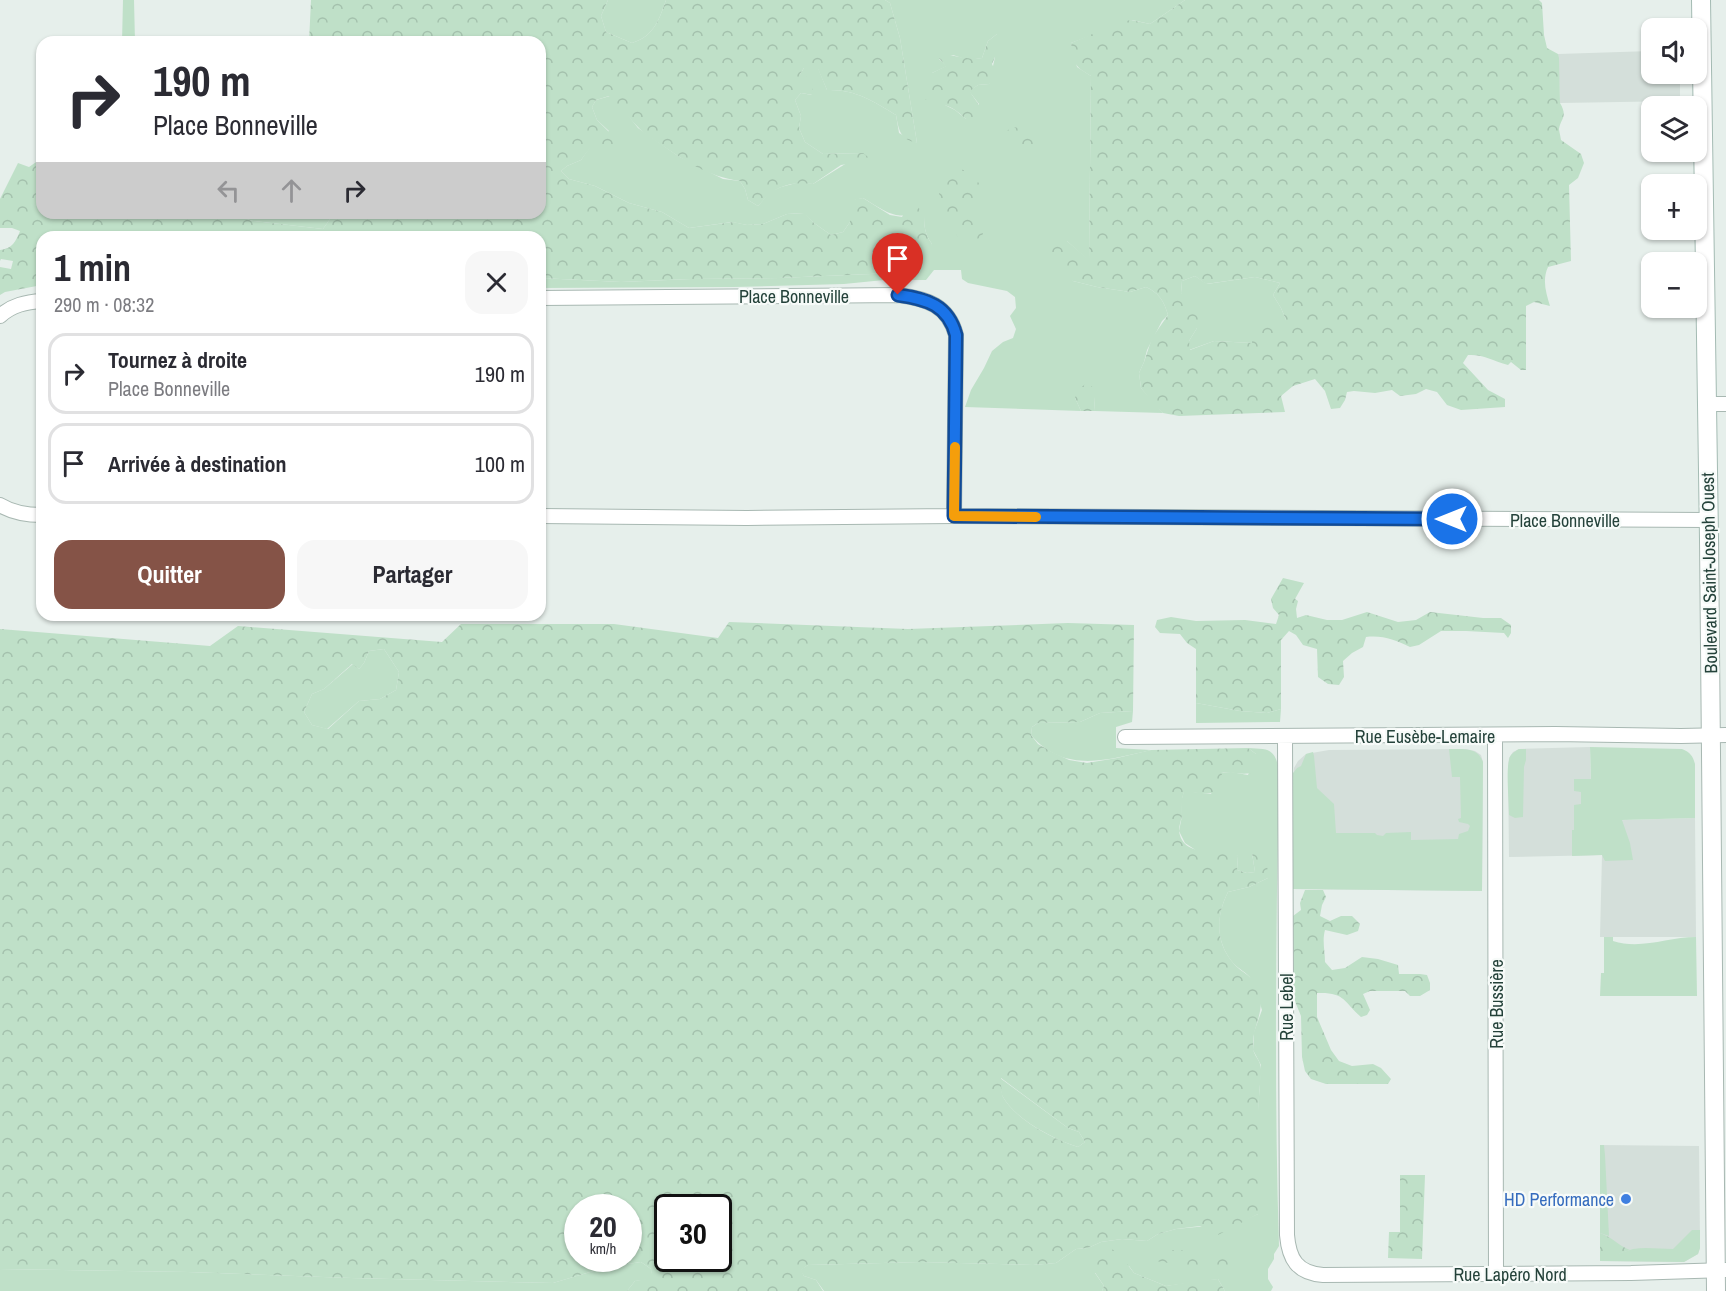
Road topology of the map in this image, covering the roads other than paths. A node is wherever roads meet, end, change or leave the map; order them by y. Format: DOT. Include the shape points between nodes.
graph roads {
  1 [pos="1701,0"];
  2 [pos="546,297"];
  3 [pos="36,301"];
  4 [pos="0,316"];
  5 [pos="1707,404"];
  6 [pos="1726,404"];
  7 [pos="0,505"];
  8 [pos="36,515"];
  9 [pos="546,516"];
  10 [pos="954,516"];
  11 [pos="1708,520"];
  12 [pos="1495,735"];
  13 [pos="1718,735"];
  14 [pos="1125,737"];
  15 [pos="1285,737"];
  16 [pos="1721,1270"];
  17 [pos="1305,1271"];
  18 [pos="1496,1273"];
  19 [pos="1716,1291"];
  1 -- 5 [label="street, Boulevard Saint-Joseph Ouest"];
  2 -- 10 [label="street, Place Bonneville" via="898,295 933,303 949,317 956,335"];
  3 -- 4 [label="street" via="16,305"];
  5 -- 6 [label="street"];
  5 -- 11 [label="street, Boulevard Saint-Joseph Ouest"];
  7 -- 8 [label="street" via="10,511"];
  9 -- 10 [label="street, Place Bonneville"];
  10 -- 11 [label="street, Place Bonneville"];
  11 -- 13 [label="street, Boulevard Saint-Joseph Ouest"];
  12 -- 13 [label="street, Rue Eusèbe-Lemaire"];
  12 -- 15 [label="street, Rue Eusèbe-Lemaire"];
  12 -- 18 [label="street, Rue Bussière"];
  13 -- 16 [label="street, Boulevard Saint-Joseph Ouest"];
  14 -- 15 [label="street, Rue Eusèbe-Lemaire"];
  15 -- 17 [label="street, Rue Lebel" via="1287,1235 1291,1257"];
  16 -- 18 [label="street, Rue Lapéro Nord"];
  16 -- 19 [label="street, Boulevard Saint-Joseph Ouest"];
  17 -- 18 [label="street, Rue Lapéro Nord" via="1323,1275"];
}
